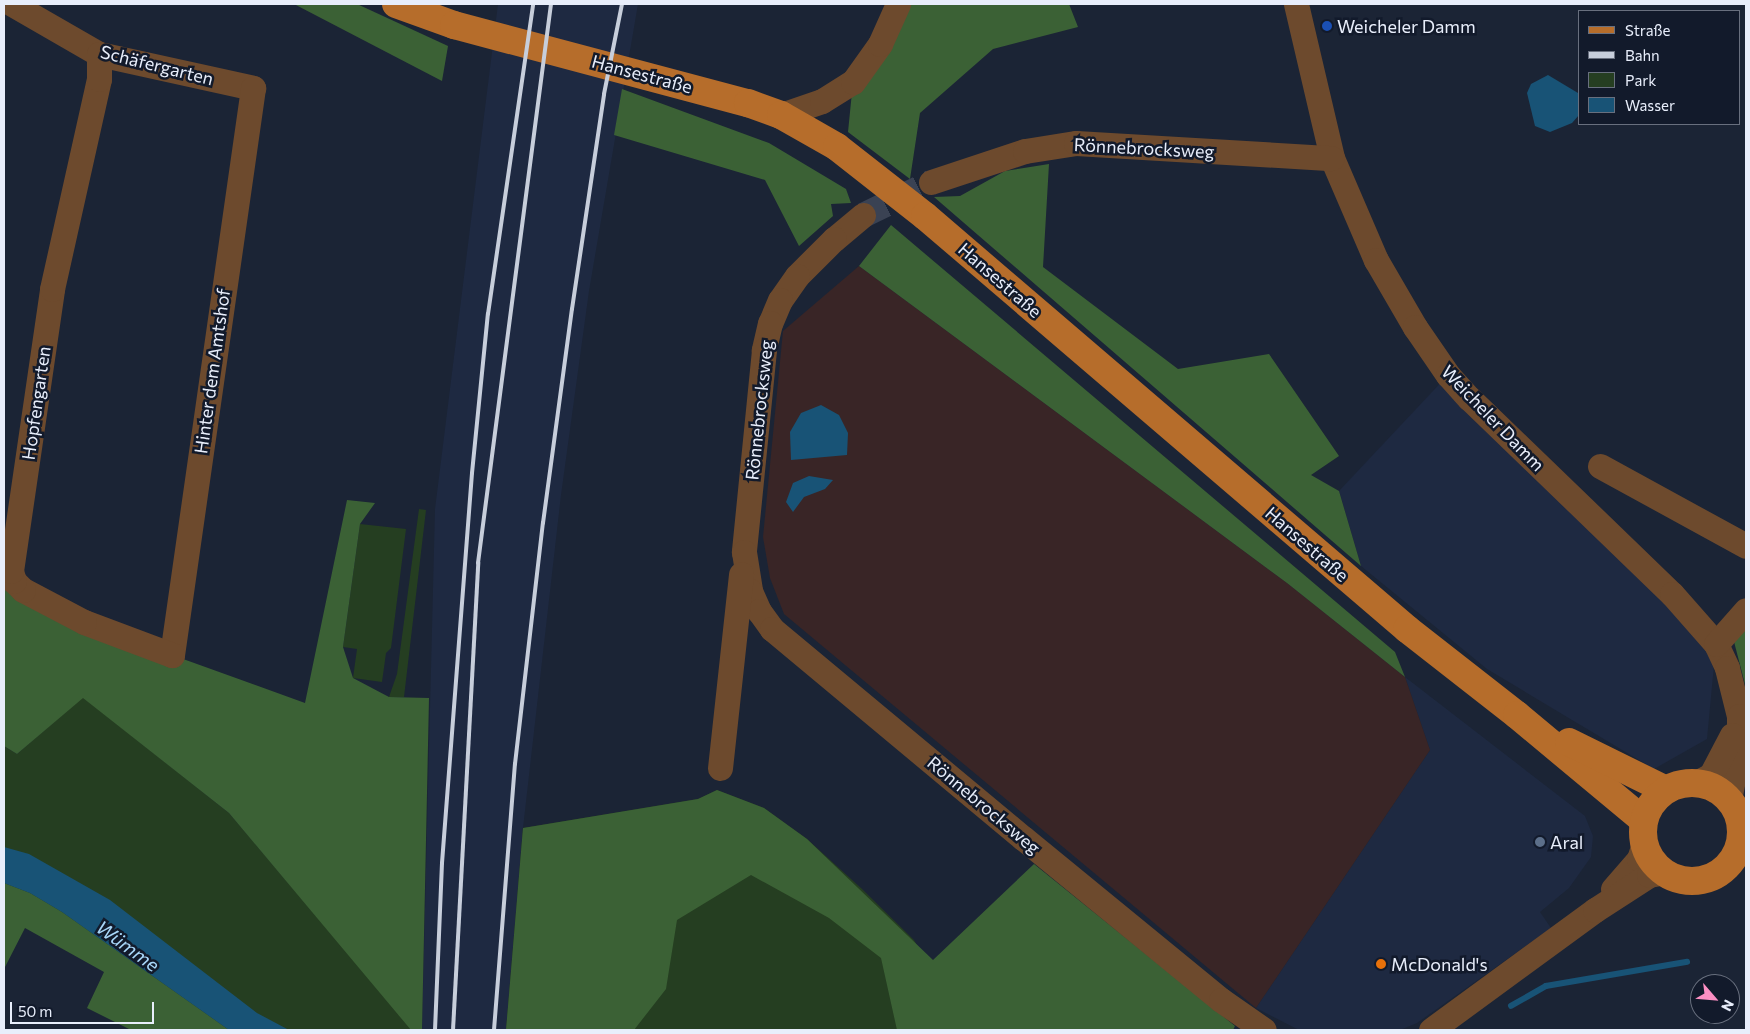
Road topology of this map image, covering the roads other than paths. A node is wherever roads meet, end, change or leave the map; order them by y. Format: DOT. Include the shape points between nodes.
graph roads {
  1 [pos="12,4"];
  2 [pos="396,4"];
  3 [pos="898,4"];
  4 [pos="1296,4"];
  5 [pos="99,54"];
  6 [pos="253,88"];
  7 [pos="781,115"];
  8 [pos="1332,158"];
  9 [pos="931,182"];
  10 [pos="863,215"];
  11 [pos="1600,466"];
  12 [pos="1746,546"];
  13 [pos="744,552"];
  14 [pos="1746,610"];
  15 [pos="1716,644"];
  16 [pos="172,655"];
  17 [pos="1517,715"];
  18 [pos="1739,716"];
  19 [pos="720,768"];
  20 [pos="1696,783"];
  21 [pos="1666,790"];
  22 [pos="1729,800"];
  23 [pos="1644,833"];
  24 [pos="1743,846"];
  25 [pos="1664,872"];
  26 [pos="1735,873"];
  27 [pos="1595,910"];
  28 [pos="1264,1030"];
  29 [pos="1431,1030"];
  1 -- 5 [label="street, Schäfergarten"];
  2 -- 7 [label="main road, Hansestraße" via="428,17 662,79"];
  3 -- 7 [label="street" via="880,44 852,82 830,97"];
  4 -- 8 [label="street, Weicheler Damm"];
  5 -- 6 [label="street, Schäfergarten"];
  5 -- 16 [label="street, Hopfengarten" via="99,79 52,289 11,571 14,581 23,590 66,613"];
  6 -- 16 [label="street, Hinter dem Amtshof"];
  7 -- 17 [label="main road, Hansestraße" via="837,146 878,177 1399,622"];
  8 -- 9 [label="street, Rönnebrocksweg" via="1076,143 1025,151"];
  8 -- 15 [label="street, Weicheler Damm" via="1376,260 1448,374 1666,588"];
  10 -- 13 [label="street, Rönnebrocksweg" via="815,256 780,300 770,323 764,350"];
  11 -- 12 [label="street"];
  13 -- 19 [label="street, Rönnebrocksweg"];
  13 -- 28 [label="street, Rönnebrocksweg" via="750,591 772,629 1023,838 1222,1000"];
  14 -- 15 [label="street"];
  15 -- 18 [label="street, Weicheler Damm" via="1727,668"];
  17 -- 21 [label="main road, Hansestraße"];
  17 -- 23 [label="main road, Hansestraße"];
  18 -- 20 [label="street" via="1720,762 1711,775"];
  18 -- 22 [label="street, Weicheler Damm" via="1739,748"];
  20 -- 21 [label="main road"];
  20 -- 22 [label="main road" via="1715,789"];
  21 -- 23 [label="main road" via="1654,801"];
  22 -- 24 [label="main road" via="1738,818"];
  23 -- 25 [label="main road" via="1651,859"];
  23 -- 27 [label="street" via="1638,859"];
  24 -- 26 [label="main road"];
  25 -- 26 [label="main road" via="1676,878 1698,880"];
  25 -- 27 [label="street" via="1649,875"];
  27 -- 29 [label="street"];
}
